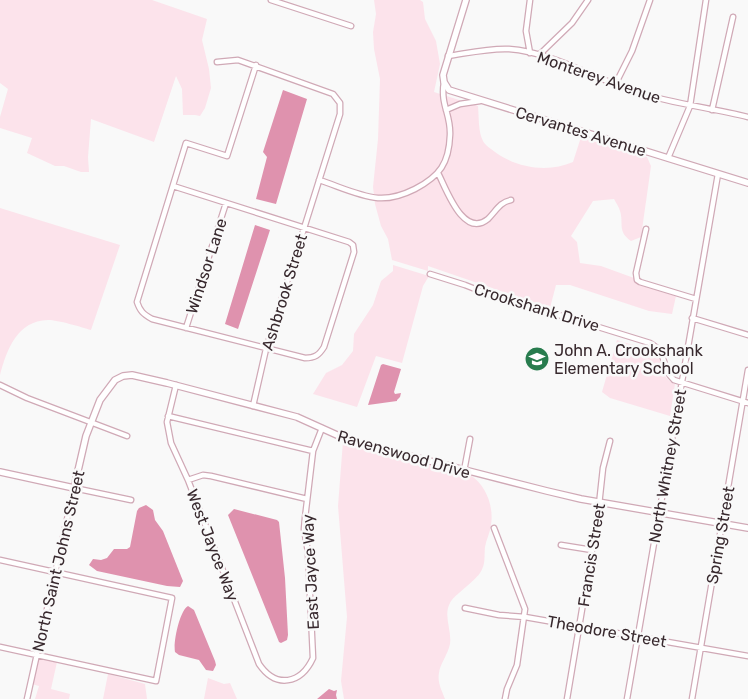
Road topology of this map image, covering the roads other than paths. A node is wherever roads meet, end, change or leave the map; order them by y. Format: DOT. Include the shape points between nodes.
graph roads {
  1 [pos="271,0"];
  2 [pos="466,0"];
  3 [pos="530,0"];
  4 [pos="588,0"];
  5 [pos="650,0"];
  6 [pos="706,0"];
  7 [pos="733,17"];
  8 [pos="351,26"];
  9 [pos="530,53"];
  10 [pos="540,54"];
  11 [pos="448,56"];
  12 [pos="217,62"];
  13 [pos="256,66"];
  14 [pos="444,82"];
  15 [pos="615,84"];
  16 [pos="482,100"];
  17 [pos="690,106"];
  18 [pos="446,110"];
  19 [pos="712,110"];
  20 [pos="748,117"];
  21 [pos="668,158"];
  22 [pos="438,173"];
  23 [pos="718,174"];
  24 [pos="319,180"];
  25 [pos="748,183"];
  26 [pos="173,186"];
  27 [pos="511,200"];
  28 [pos="226,203"];
  29 [pos="304,228"];
  30 [pos="646,229"];
  31 [pos="430,274"];
  32 [pos="696,299"];
  33 [pos="692,318"];
  34 [pos="186,328"];
  35 [pos="748,335"];
  36 [pos="266,349"];
  37 [pos="748,370"];
  38 [pos="681,383"];
  39 [pos="0,384"];
  40 [pos="176,385"];
  41 [pos="742,401"];
  42 [pos="748,403"];
  43 [pos="253,406"];
  44 [pos="168,416"];
  45 [pos="90,422"];
  46 [pos="322,428"];
  47 [pos="127,436"];
  48 [pos="470,439"];
  49 [pos="610,441"];
  50 [pos="313,451"];
  51 [pos="464,471"];
  52 [pos="0,472"];
  53 [pos="188,480"];
  54 [pos="74,488"];
  55 [pos="307,499"];
  56 [pos="131,500"];
  57 [pos="600,503"];
  58 [pos="659,512"];
  59 [pos="722,524"];
  60 [pos="494,528"];
  61 [pos="748,528"];
  62 [pos="561,545"];
  63 [pos="592,550"];
  64 [pos="0,560"];
  65 [pos="56,572"];
  66 [pos="465,608"];
  67 [pos="525,617"];
  68 [pos="579,626"];
  69 [pos="638,637"];
  70 [pos="0,647"];
  71 [pos="701,648"];
  72 [pos="36,655"];
  73 [pos="748,656"];
  74 [pos="294,679"];
  75 [pos="27,699"];
  76 [pos="505,699"];
  77 [pos="567,699"];
  78 [pos="627,699"];
  79 [pos="692,699"];
  1 -- 8 [label="street"];
  2 -- 11 [label="street"];
  3 -- 9 [label="street" via="526,31"];
  4 -- 10 [label="street" via="572,23"];
  5 -- 15 [label="street" via="632,51"];
  6 -- 17 [label="street"];
  7 -- 19 [label="street"];
  9 -- 10 [label="street, Monterey Avenue"];
  9 -- 11 [label="street, Monterey Avenue" via="496,49"];
  10 -- 15 [label="street, Monterey Avenue"];
  11 -- 14 [label="street"];
  12 -- 13 [label="street" via="238,60"];
  13 -- 24 [label="street, Ashbrook Street" via="333,94 340,103 340,114"];
  13 -- 26 [label="street" via="227,156 186,143"];
  14 -- 16 [label="street, Cervantes Avenue" via="451,91"];
  14 -- 18 [label="street" via="442,94"];
  15 -- 17 [label="street, Monterey Avenue"];
  16 -- 18 [label="street"];
  16 -- 21 [label="street, Cervantes Avenue"];
  17 -- 19 [label="street, Monterey Avenue"];
  17 -- 21 [label="street"];
  18 -- 22 [label="street" via="450,126 449,147 447,159"];
  19 -- 20 [label="street, Monterey Avenue"];
  21 -- 23 [label="street, Cervantes Avenue"];
  22 -- 24 [label="street" via="428,182 391,198 373,197"];
  22 -- 27 [label="street" via="459,214 467,221 486,220 496,208"];
  23 -- 25 [label="street, Cervantes Avenue"];
  23 -- 32 [label="street, North Whitney Street"];
  24 -- 29 [label="street, Ashbrook Street"];
  26 -- 28 [label="street"];
  26 -- 34 [label="street" via="137,302 145,315"];
  28 -- 29 [label="street"];
  28 -- 34 [label="street, Windsor Lane"];
  29 -- 36 [label="street, Ashbrook Street"];
  29 -- 36 [label="street" via="349,242 354,249 352,261 319,355 305,358"];
  30 -- 32 [label="street" via="637,280"];
  31 -- 38 [label="street, Crookshank Drive" via="508,302 650,343 662,354 670,376"];
  32 -- 33 [label="street, North Whitney Street"];
  33 -- 35 [label="street"];
  33 -- 38 [label="street, North Whitney Street"];
  34 -- 36 [label="street"];
  36 -- 43 [label="street, Ashbrook Street"];
  37 -- 41 [label="street, Spring Street"];
  38 -- 41 [label="street"];
  38 -- 58 [label="street, North Whitney Street"];
  39 -- 45 [label="street"];
  40 -- 43 [label="street, Ravenswood Drive"];
  40 -- 44 [label="street, West Jayce Way"];
  40 -- 45 [label="street, Ravenswood Drive" via="132,375 119,377 105,391"];
  41 -- 42 [label="street"];
  41 -- 59 [label="street, Spring Street"];
  43 -- 46 [label="street, Ravenswood Drive" via="297,417"];
  44 -- 50 [label="street"];
  44 -- 53 [label="street, West Jayce Way" via="171,443"];
  45 -- 47 [label="street"];
  45 -- 54 [label="street, North Saint Johns Street"];
  46 -- 50 [label="street, East Jayce Way"];
  46 -- 51 [label="street, Ravenswood Drive" via="348,440"];
  48 -- 51 [label="street"];
  49 -- 57 [label="street, Francis Street" via="603,468"];
  50 -- 55 [label="street, East Jayce Way"];
  51 -- 57 [label="street, Ravenswood Drive"];
  52 -- 54 [label="street"];
  53 -- 55 [label="street" via="211,476"];
  53 -- 74 [label="street, West Jayce Way" via="259,664 273,678"];
  54 -- 56 [label="street"];
  54 -- 65 [label="street, North Saint Johns Street"];
  55 -- 74 [label="street, East Jayce Way" via="304,529 314,658 305,672"];
  57 -- 58 [label="street, Ravenswood Drive"];
  57 -- 63 [label="street, Francis Street"];
  58 -- 59 [label="street, Ravenswood Drive"];
  58 -- 69 [label="street, North Whitney Street"];
  59 -- 61 [label="street, Ravenswood Drive"];
  59 -- 71 [label="street, Spring Street"];
  60 -- 67 [label="street" via="524,603"];
  62 -- 63 [label="street"];
  63 -- 68 [label="street, Francis Street"];
  64 -- 65 [label="street"];
  65 -- 72 [label="street, North Saint Johns Street"];
  65 -- 72 [label="street" via="172,598 156,681"];
  66 -- 67 [label="street, Theodore Street"];
  67 -- 68 [label="street, Theodore Street"];
  67 -- 76 [label="street" via="517,665"];
  68 -- 69 [label="street, Theodore Street"];
  68 -- 77 [label="street, Francis Street"];
  69 -- 71 [label="street, Theodore Street"];
  69 -- 78 [label="street, North Whitney Street"];
  70 -- 72 [label="street"];
  71 -- 73 [label="street, Theodore Street"];
  71 -- 79 [label="street, Spring Street"];
  72 -- 75 [label="street, North Saint Johns Street"];
}
